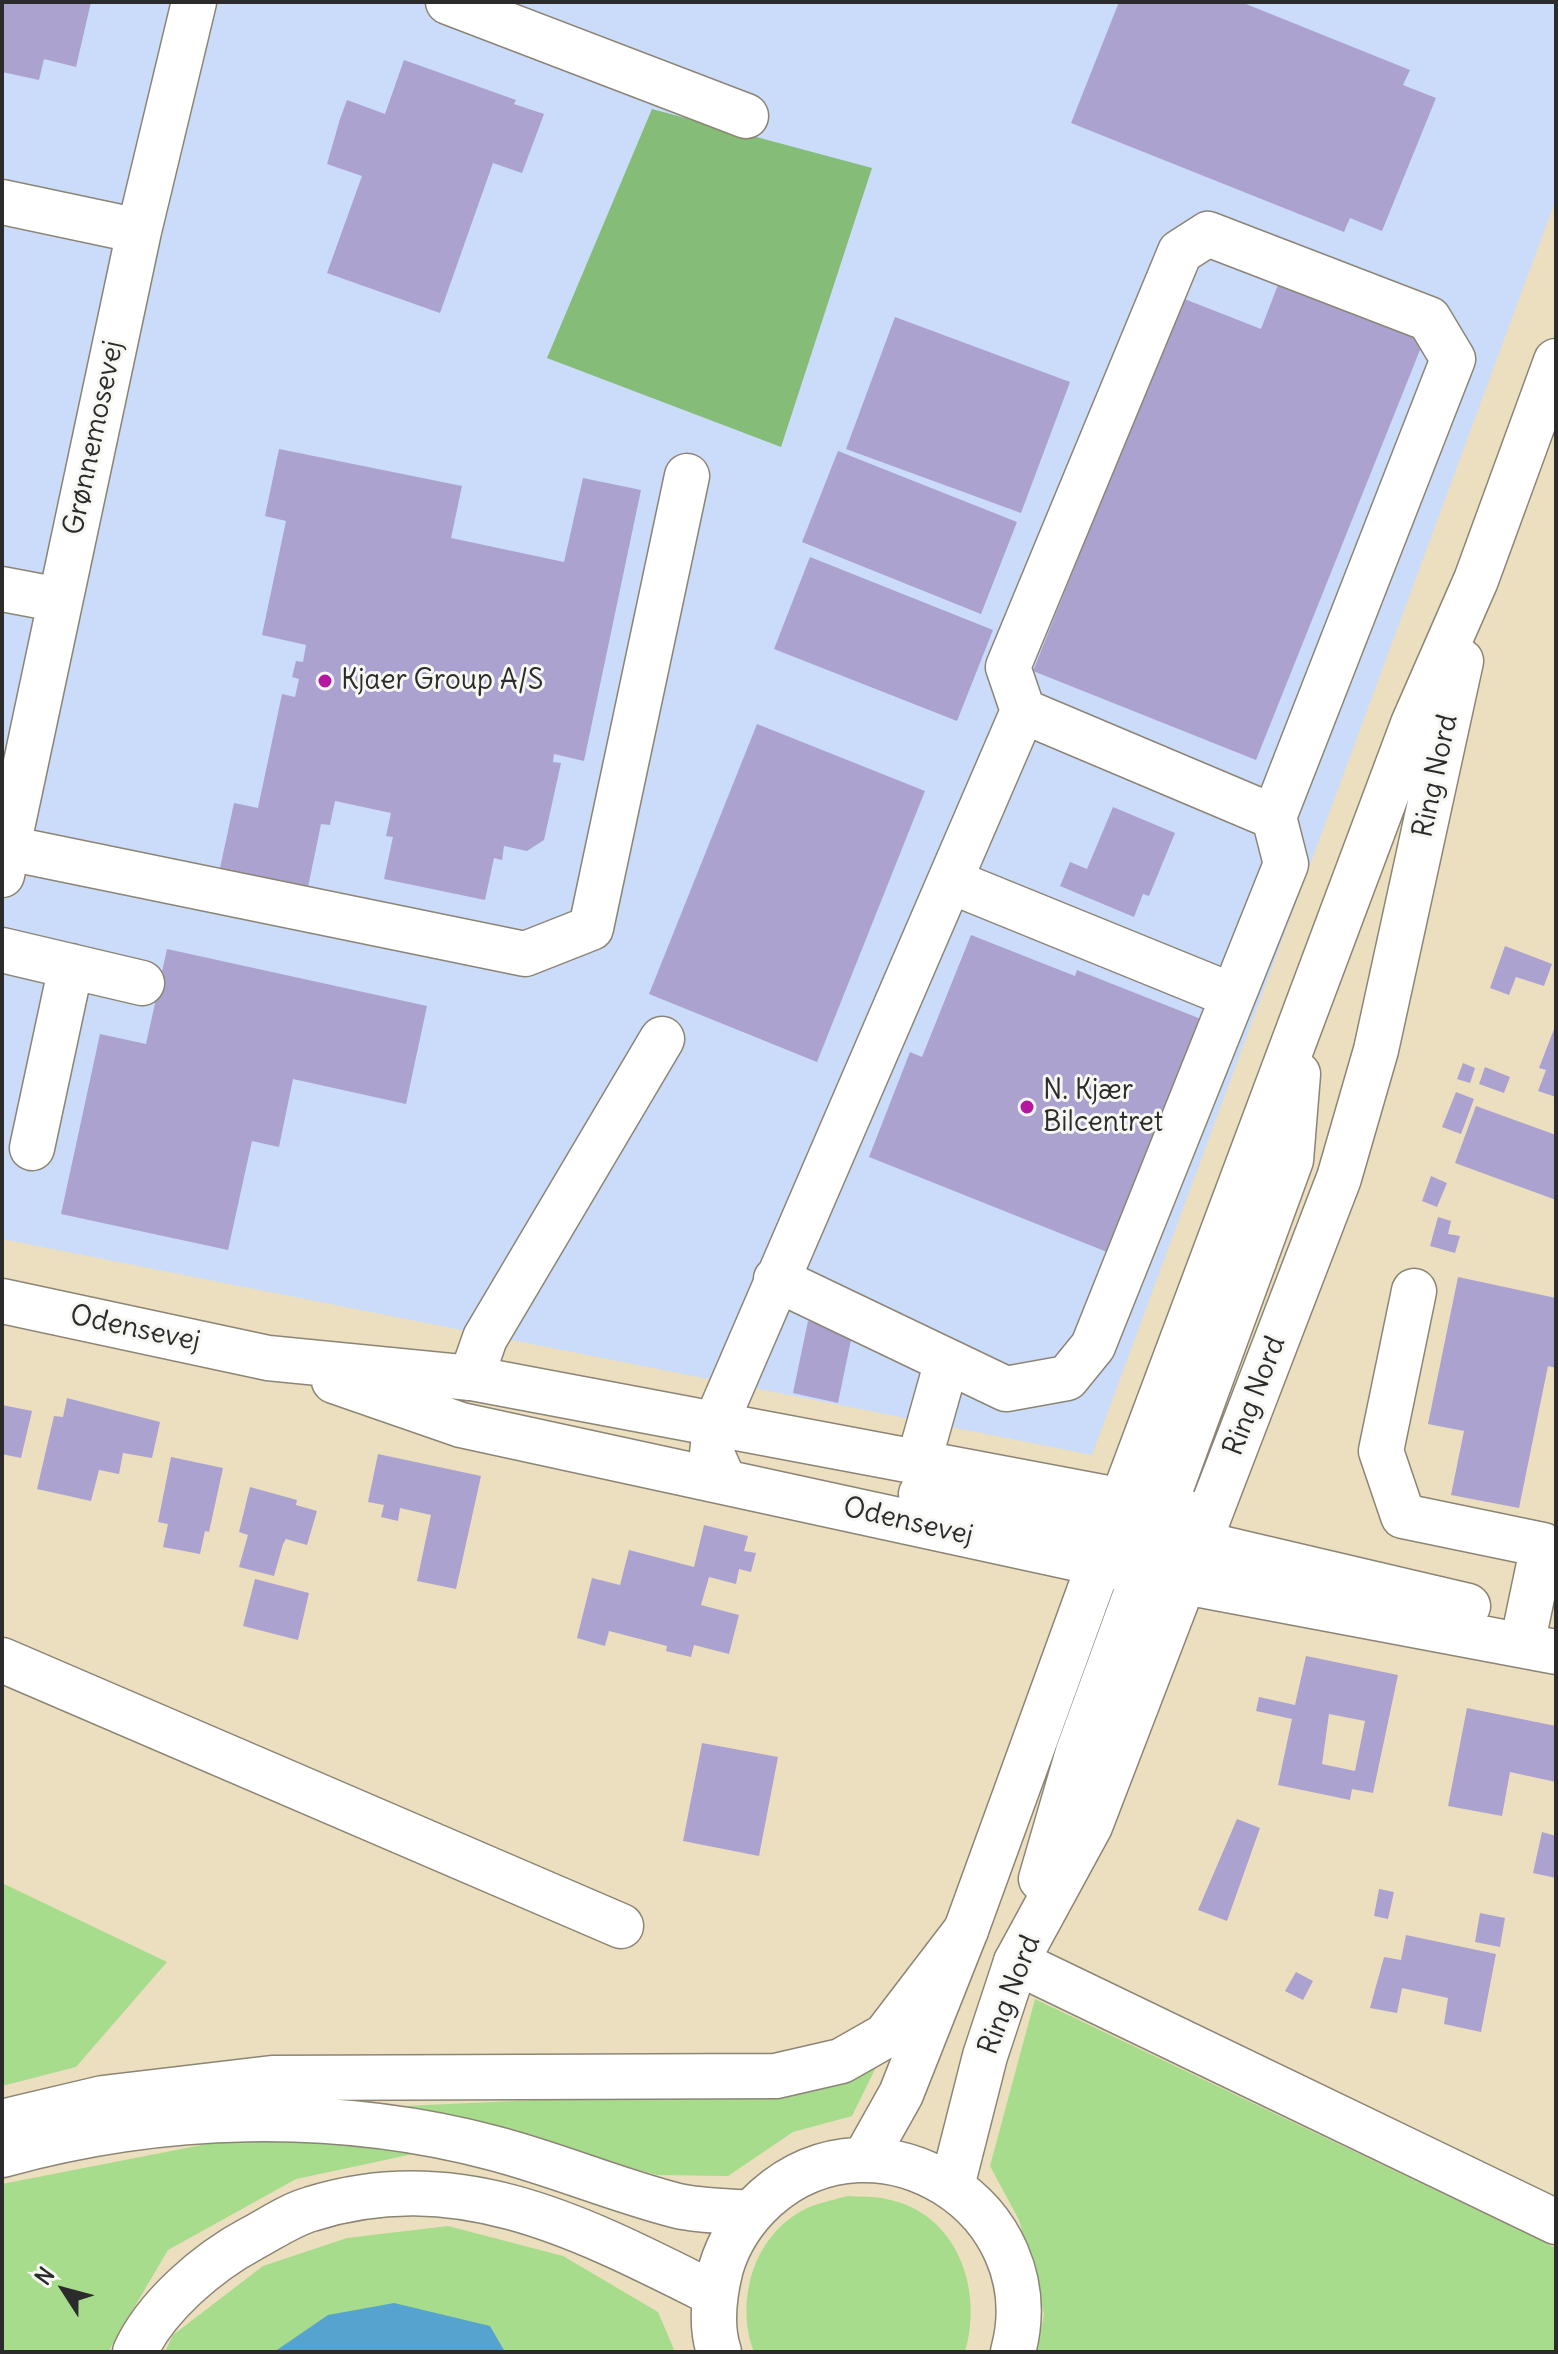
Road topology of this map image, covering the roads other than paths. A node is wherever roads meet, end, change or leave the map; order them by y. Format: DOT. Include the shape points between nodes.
graph roads {
  1 [pos="194,2"];
  2 [pos="448,2"];
  3 [pos="746,116"];
  4 [pos="2,202"];
  5 [pos="139,231"];
  6 [pos="1556,361"];
  7 [pos="687,476"];
  8 [pos="1476,580"];
  9 [pos="2,589"];
  10 [pos="60,600"];
  11 [pos="1023,711"];
  12 [pos="1274,817"];
  13 [pos="5,862"];
  14 [pos="950,881"];
  15 [pos="2,950"];
  16 [pos="71,966"];
  17 [pos="142,983"];
  18 [pos="1233,996"];
  19 [pos="662,1039"];
  20 [pos="32,1148"];
  21 [pos="776,1279"];
  22 [pos="1414,1291"];
  23 [pos="2,1301"];
  24 [pos="268,1358"];
  25 [pos="947,1361"];
  26 [pos="471,1378"];
  27 [pos="717,1454"];
  28 [pos="918,1464"];
  29 [pos="1154,1539"];
  30 [pos="1541,1626"];
  31 [pos="2,1660"];
  32 [pos="621,1926"];
  33 [pos="966,1930"];
  34 [pos="1016,1962"];
  35 [pos="2,2122"];
  36 [pos="2,2155"];
  37 [pos="864,2160"];
  38 [pos="952,2186"];
  39 [pos="750,2213"];
  40 [pos="1556,2222"];
  41 [pos="714,2294"];
  42 [pos="135,2352"];
  43 [pos="719,2352"];
  44 [pos="1013,2352"];
  1 -- 5 [label="main road, Grønnemosevej"];
  2 -- 3 [label="main road"];
  4 -- 5 [label="main road"];
  5 -- 10 [label="main road, Grønnemosevej"];
  6 -- 8 [label="main road, Ring Nord"];
  7 -- 13 [label="main road" via="591,928 525,954"];
  8 -- 29 [label="main road, Ring Nord" via="1413,724 1303,1019"];
  8 -- 29 [label="main road, Ring Nord" via="1376,1050 1339,1178"];
  9 -- 10 [label="main road"];
  10 -- 13 [label="main road, Grønnemosevej"];
  11 -- 12 [label="main road"];
  11 -- 12 [label="main road" via="1008,667 1180,252 1208,234 1429,319 1453,359"];
  11 -- 14 [label="main road"];
  12 -- 18 [label="main road" via="1286,864"];
  14 -- 18 [label="main road"];
  14 -- 21 [label="main road"];
  15 -- 16 [label="main road"];
  16 -- 17 [label="main road"];
  16 -- 20 [label="main road"];
  18 -- 25 [label="main road" via="1093,1346 1067,1378 1006,1389"];
  19 -- 26 [label="main road" via="485,1338"];
  21 -- 25 [label="main road"];
  21 -- 27 [label="main road"];
  22 -- 30 [label="main road" via="1381,1451 1403,1516 1543,1545"];
  23 -- 24 [label="main road, Odensevej"];
  24 -- 26 [label="main road, Odensevej"];
  24 -- 27 [label="main road, Odensevej" via="461,1425 640,1462"];
  25 -- 28 [label="main road"];
  26 -- 27 [label="main road, Odensevej"];
  27 -- 28 [label="main road, Odensevej"];
  27 -- 29 [label="main road, Odensevej"];
  28 -- 29 [label="main road, Odensevej"];
  29 -- 30 [label="main road, Odensevej"];
  29 -- 30 [label="main road, Odensevej" via="1432,1572"];
  29 -- 33 [label="main road, Ring Nord"];
  29 -- 34 [label="main road, Ring Nord" via="1090,1826"];
  31 -- 32 [label="main road"];
  33 -- 35 [label="main road" via="885,2036 841,2061 776,2076 272,2078 103,2098"];
  33 -- 37 [label="main road, Ring Nord" via="901,2094"];
  34 -- 38 [label="main road, Ring Nord"];
  34 -- 40 [label="main road"];
  36 -- 39 [label="main road" via="169,2122 277,2119 365,2125 492,2147 681,2206"];
  37 -- 38 [label="main road" via="895,2162"];
  37 -- 39 [label="main road" via="822,2166 783,2184"];
  38 -- 44 [label="main road" via="986,2217 1009,2257 1019,2303"];
  39 -- 41 [label="main road" via="726,2251"];
  41 -- 42 [label="main road" via="597,2236 482,2198 394,2191 309,2209 230,2250 175,2298"];
  41 -- 43 [label="main road"];
}
